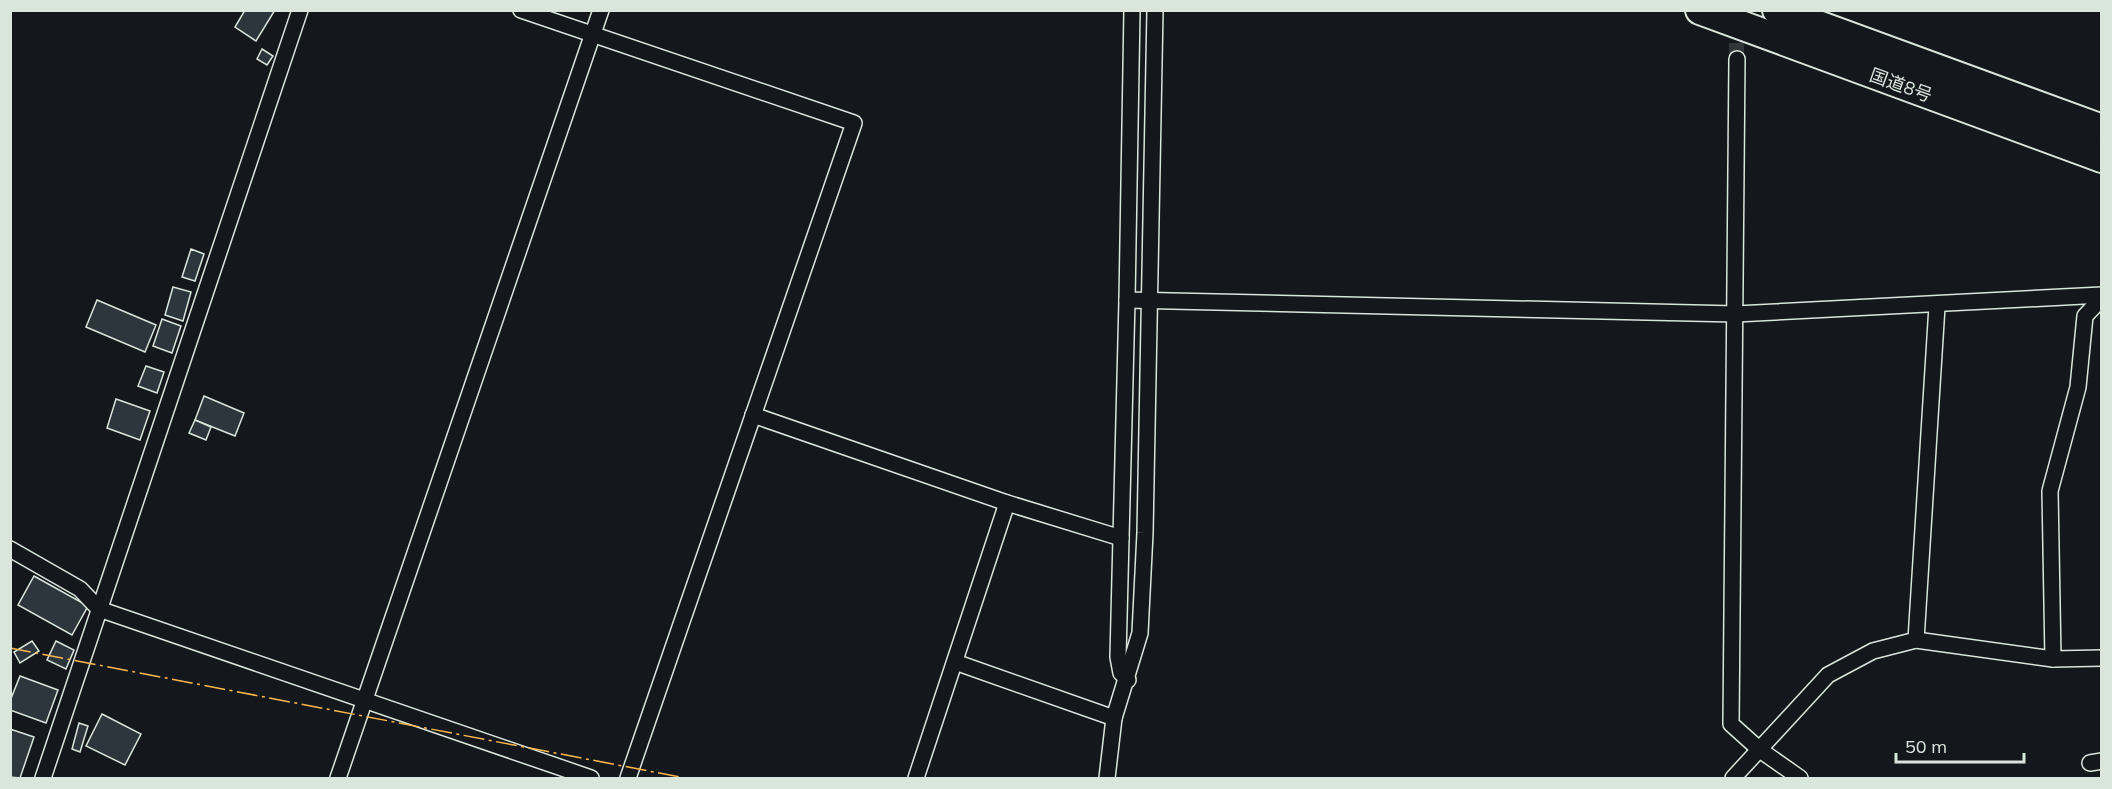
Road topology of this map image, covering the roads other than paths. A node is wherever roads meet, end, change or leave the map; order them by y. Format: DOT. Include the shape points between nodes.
graph roads {
  1 [pos="300,10"];
  2 [pos="521,10"];
  3 [pos="601,10"];
  4 [pos="1132,10"];
  5 [pos="1155,10"];
  6 [pos="1700,10"];
  7 [pos="1777,10"];
  8 [pos="592,34"];
  9 [pos="1737,59"];
  10 [pos="2102,129"];
  11 [pos="2102,158"];
  12 [pos="2102,296"];
  13 [pos="1126,300"];
  14 [pos="1148,303"];
  15 [pos="1936,306"];
  16 [pos="1736,314"];
  17 [pos="753,415"];
  18 [pos="1007,503"];
  19 [pos="1121,538"];
  20 [pos="10,549"];
  21 [pos="99,609"];
  22 [pos="1916,640"];
  23 [pos="2102,658"];
  24 [pos="2053,659"];
  25 [pos="955,662"];
  26 [pos="1128,680"];
  27 [pos="363,702"];
  28 [pos="1114,718"];
  29 [pos="1760,750"];
  30 [pos="43,778"];
  31 [pos="338,778"];
  32 [pos="591,778"];
  33 [pos="628,778"];
  34 [pos="916,778"];
  35 [pos="1107,778"];
  36 [pos="1733,778"];
  37 [pos="1800,778"];
  1 -- 21 [label="street"];
  2 -- 8 [label="street"];
  3 -- 8 [label="street"];
  4 -- 13 [label="street"];
  5 -- 14 [label="street"];
  6 -- 11 [label="highway, 国道8号"];
  7 -- 10 [label="highway, 国道8号"];
  8 -- 17 [label="street" via="854,123"];
  8 -- 27 [label="street"];
  9 -- 16 [label="street"];
  12 -- 15 [label="street"];
  12 -- 24 [label="street" via="2085,316 2078,387 2050,491"];
  13 -- 14 [label="street"];
  13 -- 19 [label="street"];
  14 -- 16 [label="street"];
  14 -- 26 [label="street" via="1140,633"];
  15 -- 16 [label="street"];
  15 -- 22 [label="street"];
  16 -- 29 [label="street" via="1731,723"];
  17 -- 18 [label="street"];
  17 -- 33 [label="street"];
  18 -- 19 [label="street"];
  18 -- 25 [label="street"];
  19 -- 26 [label="street" via="1118,657 1121,673"];
  20 -- 21 [label="street" via="80,589"];
  21 -- 27 [label="street"];
  21 -- 30 [label="street"];
  22 -- 24 [label="street"];
  22 -- 29 [label="street" via="1873,651 1828,675"];
  23 -- 24 [label="street"];
  25 -- 28 [label="street"];
  25 -- 34 [label="street"];
  26 -- 28 [label="street"];
  27 -- 31 [label="street"];
  27 -- 32 [label="street"];
  28 -- 35 [label="street"];
  29 -- 36 [label="street"];
  29 -- 37 [label="street"];
}
